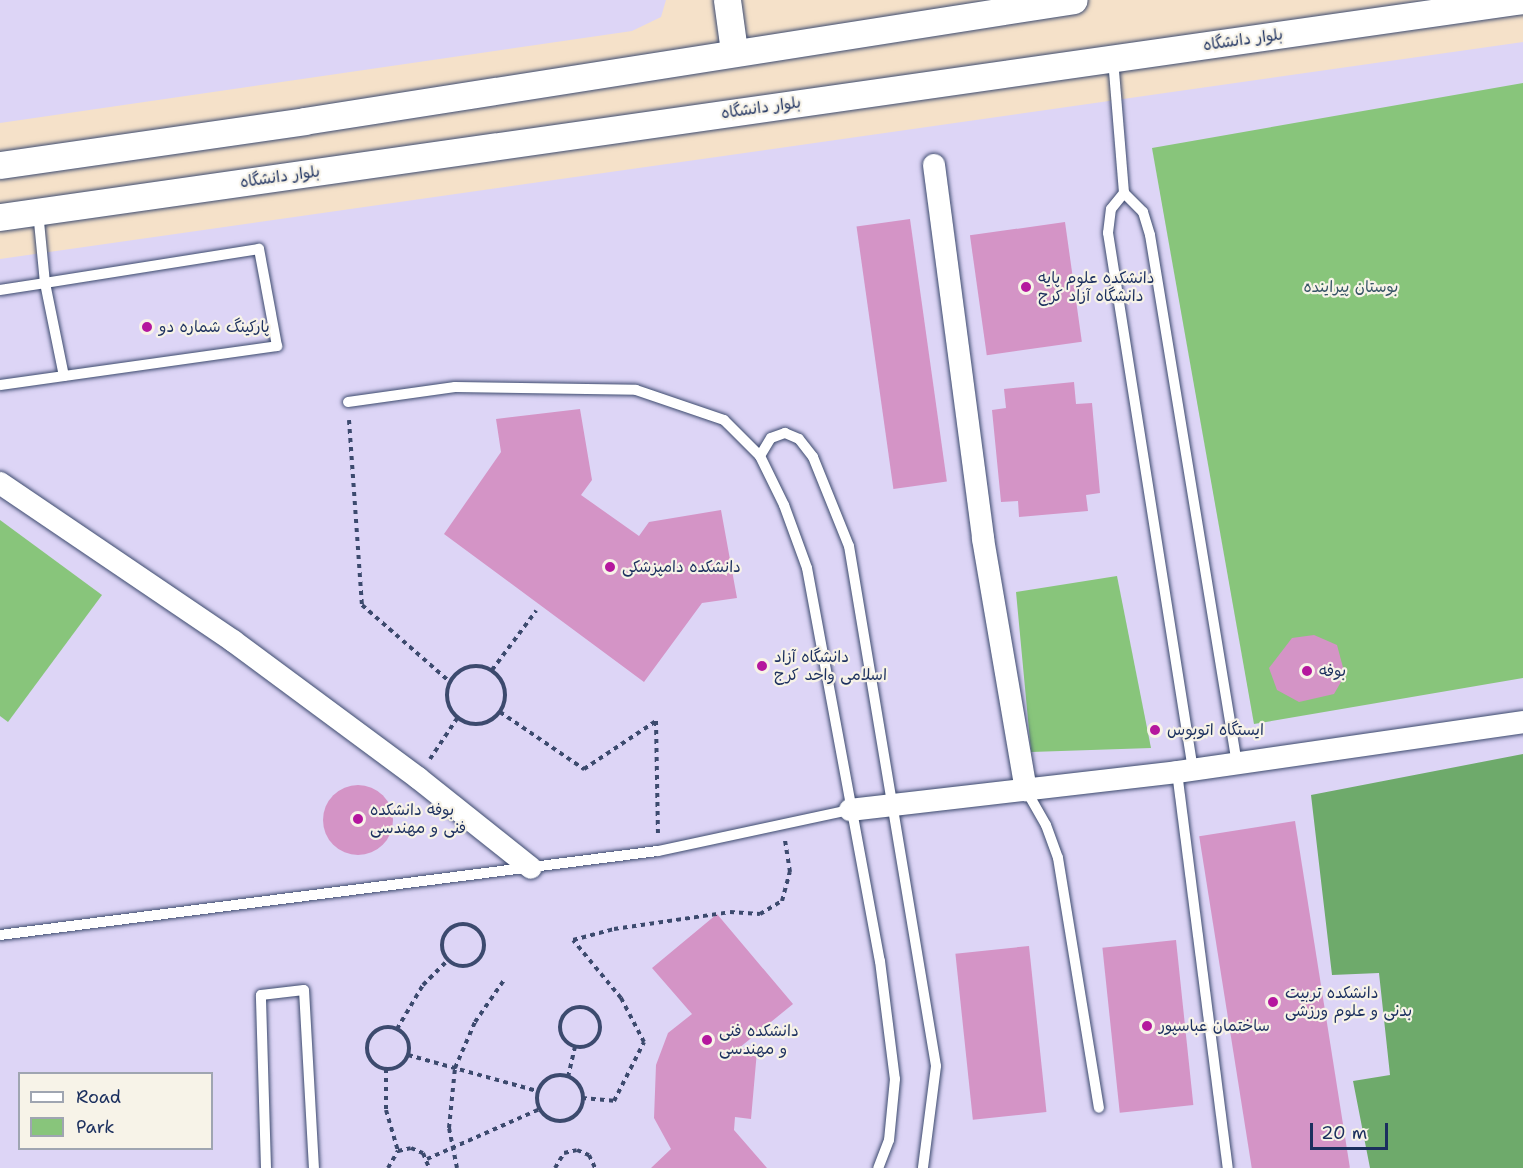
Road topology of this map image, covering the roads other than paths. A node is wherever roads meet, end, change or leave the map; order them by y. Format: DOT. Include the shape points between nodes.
graph roads {
  1 [pos="727,0"];
  2 [pos="1074,0"];
  3 [pos="1523,0"];
  4 [pos="734,51"];
  5 [pos="1113,58"];
  6 [pos="0,165"];
  7 [pos="934,165"];
  8 [pos="1124,193"];
  9 [pos="38,212"];
  10 [pos="0,217"];
  11 [pos="45,283"];
  12 [pos="0,290"];
  13 [pos="64,376"];
  14 [pos="0,386"];
  15 [pos="348,402"];
  16 [pos="760,456"];
  17 [pos="0,483"];
  18 [pos="1523,722"];
  19 [pos="1237,764"];
  20 [pos="1185,771"];
  21 [pos="1026,790"];
  22 [pos="894,805"];
  23 [pos="850,810"];
  24 [pos="531,868"];
  25 [pos="0,934"];
  26 [pos="1099,1108"];
  27 [pos="266,1168"];
  28 [pos="314,1168"];
  29 [pos="878,1168"];
  30 [pos="923,1168"];
  31 [pos="1228,1168"];
  1 -- 4 [label="street"];
  2 -- 4 [label="street"];
  3 -- 5 [label="street, بلوار دانشگاه"];
  4 -- 6 [label="street" via="316,120"];
  5 -- 8 [label="lane"];
  5 -- 9 [label="street, بلوار دانشگاه"];
  7 -- 21 [label="street" via="983,539"];
  8 -- 19 [label="lane" via="1143,212 1150,235"];
  8 -- 20 [label="lane" via="1111,209 1108,233"];
  9 -- 10 [label="street, بلوار دانشگاه"];
  9 -- 11 [label="lane"];
  11 -- 12 [label="lane"];
  11 -- 13 [label="lane"];
  11 -- 13 [label="lane" via="260,249 277,346"];
  13 -- 14 [label="lane"];
  15 -- 16 [label="lane" via="455,387 636,390 724,420"];
  16 -- 22 [label="lane" via="771,438 785,434 799,439 813,457 831,496 849,546"];
  16 -- 23 [label="lane" via="784,505 807,568"];
  17 -- 24 [label="street" via="233,641 418,778"];
  18 -- 19 [label="street"];
  19 -- 20 [label="street"];
  20 -- 21 [label="street"];
  20 -- 31 [label="lane"];
  21 -- 22 [label="street"];
  21 -- 26 [label="lane" via="1046,825 1058,858"];
  22 -- 23 [label="street"];
  22 -- 30 [label="lane" via="936,1066"];
  23 -- 24 [label="lane" via="658,851"];
  23 -- 29 [label="lane" via="880,960 895,1079 889,1140"];
  24 -- 25 [label="lane"];
  27 -- 28 [label="lane" via="261,994 304,990"];
}
